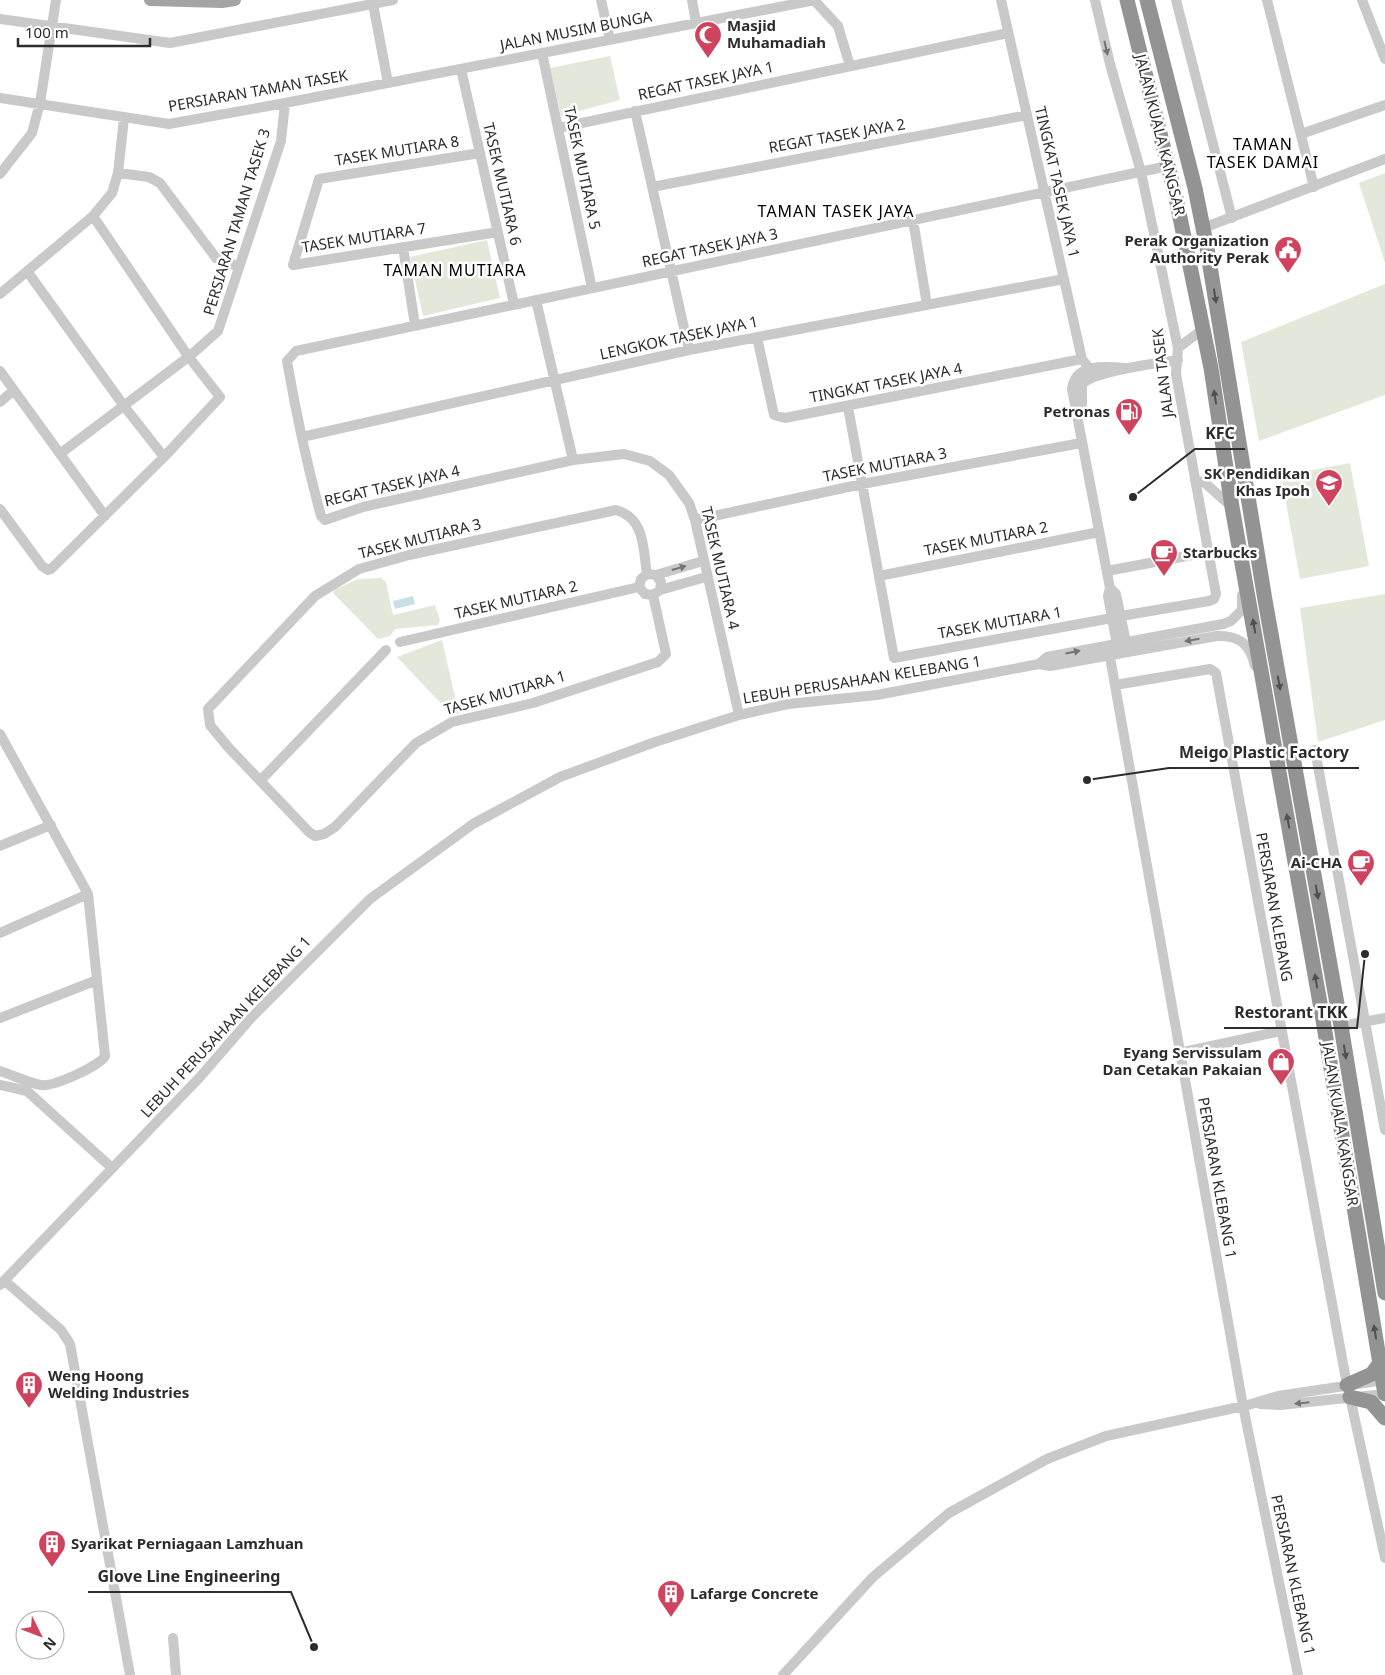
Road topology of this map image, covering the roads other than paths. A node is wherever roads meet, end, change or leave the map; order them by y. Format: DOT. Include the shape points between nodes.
graph roads {
  1 [pos="56,0"];
  2 [pos="150,0"];
  3 [pos="235,0"];
  4 [pos="393,0"];
  5 [pos="601,0"];
  6 [pos="692,0"];
  7 [pos="815,0"];
  8 [pos="1000,0"];
  9 [pos="1095,0"];
  10 [pos="1127,0"];
  11 [pos="1147,0"];
  12 [pos="1176,0"];
  13 [pos="1267,0"];
  14 [pos="1362,0"];
  15 [pos="373,4"];
  16 [pos="0,19"];
  17 [pos="696,23"];
  18 [pos="52,27"];
  19 [pos="1008,33"];
  20 [pos="610,40"];
  21 [pos="1159,48"];
  22 [pos="542,54"];
  23 [pos="1385,59"];
  24 [pos="850,66"];
  25 [pos="461,69"];
  26 [pos="388,83"];
  27 [pos="0,98"];
  28 [pos="40,103"];
  29 [pos="285,103"];
  30 [pos="1385,105"];
  31 [pos="635,111"];
  32 [pos="1027,115"];
  33 [pos="124,118"];
  34 [pos="558,128"];
  35 [pos="1301,134"];
  36 [pos="480,152"];
  37 [pos="1385,160"];
  38 [pos="1168,166"];
  39 [pos="1141,172"];
  40 [pos="118,173"];
  41 [pos="0,174"];
  42 [pos="319,179"];
  43 [pos="652,187"];
  44 [pos="1314,187"];
  45 [pos="1195,188"];
  46 [pos="1044,193"];
  47 [pos="1176,198"];
  48 [pos="93,216"];
  49 [pos="1232,218"];
  50 [pos="913,220"];
  51 [pos="1203,228"];
  52 [pos="498,232"];
  53 [pos="403,247"];
  54 [pos="239,267"];
  55 [pos="672,271"];
  56 [pos="27,272"];
  57 [pos="1064,279"];
  58 [pos="592,288"];
  59 [pos="0,294"];
  60 [pos="536,300"];
  61 [pos="514,304"];
  62 [pos="927,305"];
  63 [pos="415,325"];
  64 [pos="1203,329"];
  65 [pos="757,337"];
  66 [pos="1178,348"];
  67 [pos="689,350"];
  68 [pos="188,356"];
  69 [pos="289,357"];
  70 [pos="1082,358"];
  71 [pos="1178,360"];
  72 [pos="1126,368"];
  73 [pos="1211,368"];
  74 [pos="1090,369"];
  75 [pos="0,371"];
  76 [pos="554,380"];
  77 [pos="14,390"];
  78 [pos="0,402"];
  79 [pos="124,406"];
  80 [pos="848,407"];
  81 [pos="302,437"];
  82 [pos="1081,443"];
  83 [pos="61,454"];
  84 [pos="164,457"];
  85 [pos="573,460"];
  86 [pos="1195,480"];
  87 [pos="862,484"];
  88 [pos="1232,507"];
  89 [pos="0,509"];
  90 [pos="105,516"];
  91 [pos="695,520"];
  92 [pos="1099,532"];
  93 [pos="1208,552"];
  94 [pos="1242,560"];
  95 [pos="703,561"];
  96 [pos="1107,570"];
  97 [pos="652,574"];
  98 [pos="879,576"];
  99 [pos="706,577"];
  100 [pos="639,588"];
  101 [pos="657,593"];
  102 [pos="1214,598"];
  103 [pos="1116,617"];
  104 [pos="400,642"];
  105 [pos="1118,649"];
  106 [pos="386,650"];
  107 [pos="1115,685"];
  108 [pos="1268,702"];
  109 [pos="739,715"];
  110 [pos="0,734"];
  111 [pos="1315,750"];
  112 [pos="10,751"];
  113 [pos="0,755"];
  114 [pos="260,781"];
  115 [pos="51,826"];
  116 [pos="0,846"];
  117 [pos="88,894"];
  118 [pos="0,933"];
  119 [pos="97,980"];
  120 [pos="0,1018"];
  121 [pos="1385,1018"];
  122 [pos="1367,1020"];
  123 [pos="1341,1026"];
  124 [pos="1281,1031"];
  125 [pos="1179,1053"];
  126 [pos="0,1071"];
  127 [pos="0,1085"];
  128 [pos="1385,1130"];
  129 [pos="112,1168"];
  130 [pos="2,1283"];
  131 [pos="1385,1293"];
  132 [pos="1380,1363"];
  133 [pos="1384,1387"];
  134 [pos="1349,1391"];
  135 [pos="1243,1406"];
  136 [pos="1385,1418"];
  137 [pos="1385,1558"];
  138 [pos="173,1638"];
  139 [pos="130,1675"];
  140 [pos="176,1675"];
  141 [pos="783,1675"];
  142 [pos="1298,1675"];
  1 -- 18 [label="street"];
  2 -- 3 [label="main road"];
  4 -- 15 [label="street"];
  5 -- 20 [label="street"];
  6 -- 17 [label="street"];
  7 -- 17 [label="street, JALAN MUSIM BUNGA"];
  7 -- 24 [label="street" via="838,26"];
  8 -- 19 [label="street, TINGKAT TASEK JAYA 1"];
  9 -- 39 [label="street, JALAN TASEK, one-way"];
  10 -- 38 [label="highway, JALAN KUALA KANGSAR"];
  11 -- 21 [label="highway, JALAN KUALA KANGSAR"];
  12 -- 49 [label="street"];
  13 -- 35 [label="street"];
  14 -- 23 [label="street"];
  15 -- 18 [label="street" via="170,42"];
  15 -- 26 [label="street"];
  16 -- 18 [label="street"];
  17 -- 20 [label="street, JALAN MUSIM BUNGA"];
  18 -- 28 [label="street"];
  19 -- 24 [label="street, REGAT TASEK JAYA 1"];
  19 -- 32 [label="street, TINGKAT TASEK JAYA 1"];
  20 -- 22 [label="street, JALAN MUSIM BUNGA"];
  21 -- 38 [label="highway" via="1156,68 1175,151"];
  21 -- 45 [label="highway, JALAN KUALA KANGSAR"];
  22 -- 25 [label="street, JALAN MUSIM BUNGA"];
  22 -- 34 [label="street, TASEK MUTIARA 5"];
  24 -- 31 [label="street, REGAT TASEK JAYA 1"];
  25 -- 26 [label="street, PERSIARAN TAMAN TASEK"];
  25 -- 36 [label="street, TASEK MUTIARA 6"];
  26 -- 29 [label="street, PERSIARAN TAMAN TASEK"];
  27 -- 28 [label="street, PERSIARAN TAMAN TASEK"];
  28 -- 33 [label="street, PERSIARAN TAMAN TASEK"];
  28 -- 41 [label="street" via="29,138"];
  29 -- 33 [label="street, PERSIARAN TAMAN TASEK" via="169,124"];
  29 -- 54 [label="street, PERSIARAN TAMAN TASEK 3" via="281,141"];
  30 -- 35 [label="street"];
  31 -- 34 [label="street, REGAT TASEK JAYA 1"];
  31 -- 43 [label="street"];
  32 -- 43 [label="street, REGAT TASEK JAYA 2"];
  32 -- 46 [label="street, TINGKAT TASEK JAYA 1"];
  33 -- 40 [label="street"];
  34 -- 58 [label="street, TASEK MUTIARA 5"];
  35 -- 44 [label="street"];
  36 -- 42 [label="street, TASEK MUTIARA 8"];
  36 -- 52 [label="street, TASEK MUTIARA 6"];
  37 -- 44 [label="street"];
  38 -- 39 [label="street, REGAT TASEK JAYA 3"];
  38 -- 45 [label="highway" via="1185,174"];
  38 -- 47 [label="highway, JALAN KUALA KANGSAR"];
  39 -- 46 [label="street, REGAT TASEK JAYA 3"];
  39 -- 66 [label="street, JALAN TASEK"];
  40 -- 48 [label="street" via="112,193"];
  40 -- 54 [label="street" via="149,177 160,183 216,258"];
  42 -- 53 [label="street, TASEK MUTIARA 7" via="293,265"];
  43 -- 55 [label="street"];
  44 -- 49 [label="street"];
  45 -- 51 [label="highway, JALAN KUALA KANGSAR"];
  46 -- 50 [label="street, REGAT TASEK JAYA 3"];
  46 -- 57 [label="street, TINGKAT TASEK JAYA 1"];
  47 -- 51 [label="highway" via="1188,218"];
  47 -- 64 [label="highway, JALAN KUALA KANGSAR"];
  48 -- 56 [label="street"];
  48 -- 68 [label="street"];
  49 -- 51 [label="street"];
  50 -- 55 [label="street, REGAT TASEK JAYA 3"];
  50 -- 62 [label="street"];
  51 -- 73 [label="highway" via="1194,243 1215,358"];
  51 -- 123 [label="highway, JALAN KUALA KANGSAR, one-way" via="1288,738"];
  52 -- 53 [label="street, TASEK MUTIARA 7"];
  52 -- 61 [label="street, TASEK MUTIARA 6"];
  53 -- 63 [label="street"];
  54 -- 68 [label="street, PERSIARAN TAMAN TASEK 3" via="218,331"];
  55 -- 58 [label="street, REGAT TASEK JAYA 3"];
  55 -- 67 [label="street"];
  56 -- 59 [label="street"];
  56 -- 79 [label="street"];
  57 -- 62 [label="street, LENGKOK TASEK JAYA 1"];
  57 -- 70 [label="street, TINGKAT TASEK JAYA 1"];
  58 -- 60 [label="street, REGAT TASEK JAYA 3"];
  60 -- 61 [label="street, REGAT TASEK JAYA 3"];
  60 -- 76 [label="street"];
  61 -- 63 [label="street, REGAT TASEK JAYA 3"];
  62 -- 65 [label="street, LENGKOK TASEK JAYA 1"];
  63 -- 69 [label="street, REGAT TASEK JAYA 3" via="296,350"];
  64 -- 66 [label="street"];
  64 -- 73 [label="highway, JALAN KUALA KANGSAR"];
  65 -- 67 [label="street, LENGKOK TASEK JAYA 1"];
  65 -- 80 [label="street, TINGKAT TASEK JAYA 4" via="774,414 785,418"];
  66 -- 71 [label="street, JALAN TASEK"];
  67 -- 76 [label="street, LENGKOK TASEK JAYA 1"];
  68 -- 79 [label="street, PERSIARAN TAMAN TASEK 3"];
  68 -- 84 [label="street" via="220,397"];
  69 -- 81 [label="street, REGAT TASEK JAYA 4" via="287,362"];
  70 -- 74 [label="street, TINGKAT TASEK JAYA 1"];
  70 -- 80 [label="street, TINGKAT TASEK JAYA 4"];
  71 -- 72 [label="street"];
  71 -- 86 [label="street, JALAN TASEK" via="1176,374"];
  72 -- 74 [label="street"];
  72 -- 82 [label="street" via="1088,378 1082,384 1080,395 1084,418"];
  88 -- 73 [label="highway, JALAN KUALA KANGSAR, one-way"];
  74 -- 82 [label="street" via="1080,372 1072,389"];
  75 -- 77 [label="street"];
  76 -- 81 [label="street, LENGKOK TASEK JAYA 1"];
  76 -- 85 [label="street"];
  77 -- 78 [label="street"];
  77 -- 83 [label="street"];
  79 -- 83 [label="street, PERSIARAN TAMAN TASEK 3"];
  79 -- 84 [label="street"];
  80 -- 87 [label="street"];
  81 -- 85 [label="street, REGAT TASEK JAYA 4" via="320,516 325,520 363,507"];
  82 -- 87 [label="street, TASEK MUTIARA 3"];
  82 -- 92 [label="street"];
  83 -- 90 [label="street"];
  84 -- 90 [label="street"];
  85 -- 91 [label="street, TASEK MUTIARA 4" via="624,454 650,461 669,475 689,502"];
  86 -- 88 [label="street" via="1205,483"];
  86 -- 93 [label="street, JALAN TASEK"];
  87 -- 91 [label="street, TASEK MUTIARA 3"];
  87 -- 98 [label="street"];
  88 -- 94 [label="highway, JALAN KUALA KANGSAR"];
  89 -- 90 [label="street" via="48,570"];
  91 -- 95 [label="street, TASEK MUTIARA 4"];
  92 -- 96 [label="street"];
  92 -- 98 [label="street, TASEK MUTIARA 2"];
  93 -- 96 [label="street"];
  93 -- 102 [label="street, JALAN TASEK" via="1216,594"];
  94 -- 105 [label="street, LEBUH PERUSAHAAN KELEBANG 1" via="1237,568 1242,610 1231,621"];
  108 -- 94 [label="highway, JALAN KUALA KANGSAR, one-way"];
  97 -- 95 [label="street, one-way"];
  95 -- 99 [label="street, TASEK MUTIARA 4"];
  96 -- 103 [label="street, PERSIARAN KLEBANG 1" via="1108,596"];
  97 -- 100 [label="street" via="641,579"];
  97 -- 101 [label="street" via="661,582"];
  97 -- 114 [label="street, TASEK MUTIARA 3" via="635,520 616,510 359,568 315,596 208,710 210,725"];
  98 -- 103 [label="street, TASEK MUTIARA 1" via="894,658"];
  99 -- 101 [label="street"];
  99 -- 109 [label="street, TASEK MUTIARA 4"];
  100 -- 101 [label="street" via="645,594"];
  100 -- 104 [label="street, TASEK MUTIARA 2"];
  101 -- 114 [label="street, TASEK MUTIARA 1" via="666,654 658,662 533,703 452,722 416,742 335,827 324,834 315,836 309,832"];
  102 -- 103 [label="street, TASEK MUTIARA 1"];
  103 -- 105 [label="street, PERSIARAN KLEBANG 1"];
  105 -- 107 [label="street, PERSIARAN KLEBANG 1"];
  108 -- 105 [label="street, LEBUH PERUSAHAAN KELEBANG 1, one-way" via="1260,690 1254,661 1246,646 1231,635"];
  105 -- 109 [label="street, LEBUH PERUSAHAAN KELEBANG 1" via="1048,657 1039,664 877,695 788,704"];
  106 -- 114 [label="street"];
  107 -- 124 [label="street, PERSIARAN KLEBANG" via="1214,670"];
  107 -- 125 [label="street, PERSIARAN KLEBANG 1"];
  132 -- 108 [label="highway, JALAN KUALA KANGSAR, one-way"];
  109 -- 129 [label="street, LEBUH PERUSAHAAN KELEBANG 1" via="560,777 501,808 442,846 370,899 251,1018 200,1077"];
  110 -- 112 [label="street"];
  111 -- 122 [label="street"];
  112 -- 113 [label="street"];
  112 -- 115 [label="street"];
  115 -- 116 [label="street"];
  115 -- 117 [label="street"];
  117 -- 118 [label="street"];
  117 -- 119 [label="street"];
  119 -- 120 [label="street"];
  119 -- 126 [label="street" via="105,1056 100,1064 42,1086"];
  121 -- 122 [label="street"];
  122 -- 123 [label="street"];
  122 -- 128 [label="street"];
  123 -- 131 [label="highway, JALAN KUALA KANGSAR, one-way"];
  124 -- 125 [label="street"];
  124 -- 134 [label="street, PERSIARAN KLEBANG"];
  125 -- 135 [label="street, PERSIARAN KLEBANG 1"];
  127 -- 129 [label="street" via="27,1091"];
  129 -- 130 [label="street, LEBUH PERUSAHAAN KELEBANG 1"];
  130 -- 139 [label="street" via="61,1330 70,1344"];
  132 -- 133 [label="highway, JALAN KUALA KANGSAR"];
  132 -- 134 [label="highway" via="1372,1374"];
  133 -- 134 [label="street"];
  134 -- 135 [label="street" via="1305,1390"];
  134 -- 136 [label="highway" via="1372,1402"];
  134 -- 137 [label="street, PERSIARAN KLEBANG"];
  135 -- 141 [label="street" via="1106,1436 1047,1459 970,1500 949,1513 873,1577"];
  135 -- 142 [label="street, PERSIARAN KLEBANG 1"];
  138 -- 140 [label="street"];
}
